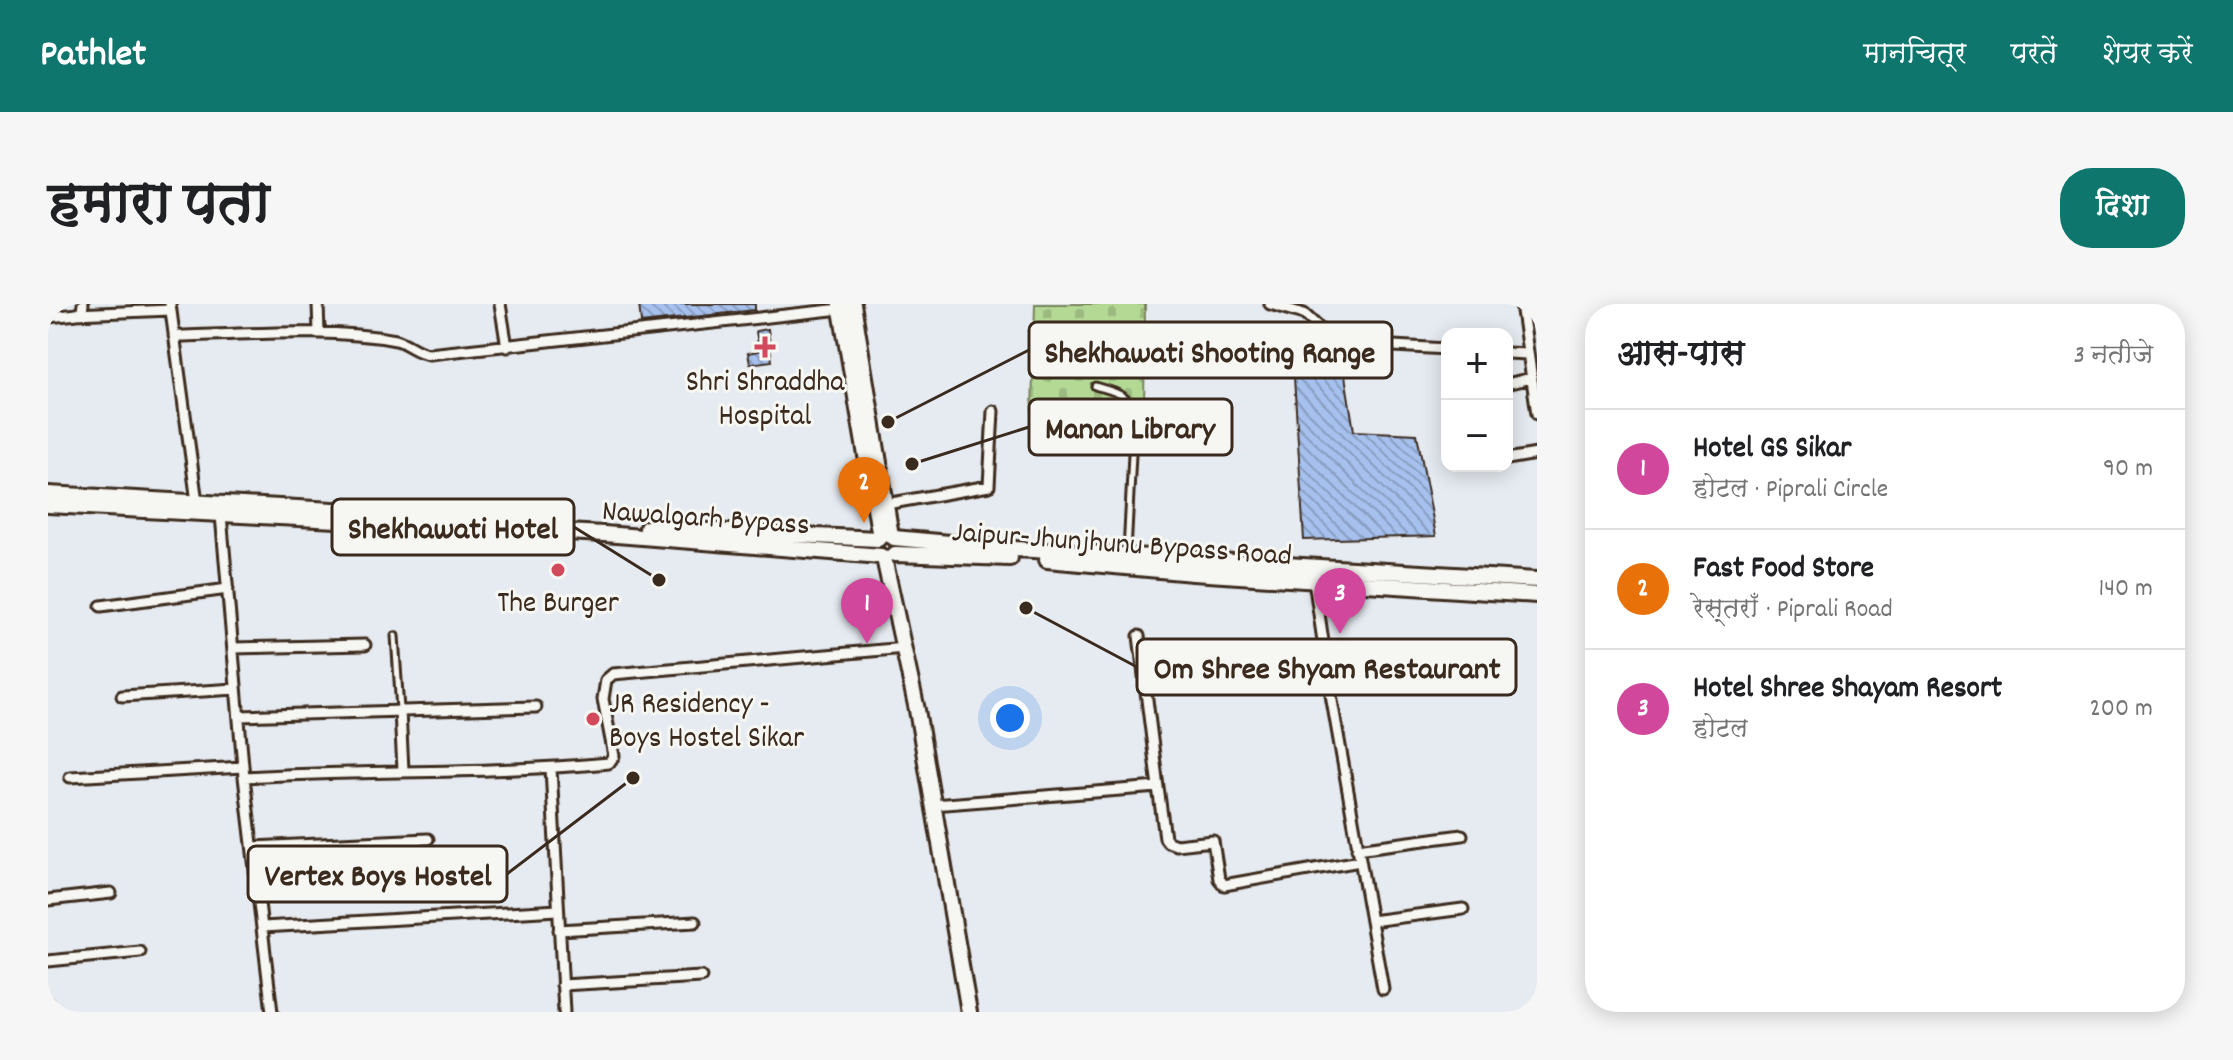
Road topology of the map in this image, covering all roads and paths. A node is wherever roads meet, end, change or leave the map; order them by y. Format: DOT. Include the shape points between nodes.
graph roads {
  1 [pos="83,304"];
  2 [pos="318,304"];
  3 [pos="500,304"];
  4 [pos="1270,304"];
  5 [pos="1521,304"];
  6 [pos="845,306"];
  7 [pos="170,307"];
  8 [pos="75,314"];
  9 [pos="48,317"];
  10 [pos="319,333"];
  11 [pos="174,336"];
  12 [pos="1537,342"];
  13 [pos="1525,343"];
  14 [pos="507,347"];
  15 [pos="1441,349"];
  16 [pos="1513,353"];
  17 [pos="1527,354"];
  18 [pos="1531,378"];
  19 [pos="1513,382"];
  20 [pos="1095,386"];
  21 [pos="993,411"];
  22 [pos="1537,414"];
  23 [pos="1537,454"];
  24 [pos="1513,458"];
  25 [pos="48,494"];
  26 [pos="197,502"];
  27 [pos="886,504"];
  28 [pos="48,505"];
  29 [pos="221,515"];
  30 [pos="886,538"];
  31 [pos="785,542"];
  32 [pos="1016,554"];
  33 [pos="1127,555"];
  34 [pos="888,556"];
  35 [pos="1314,580"];
  36 [pos="1537,580"];
  37 [pos="228,589"];
  38 [pos="1537,595"];
  39 [pos="101,606"];
  40 [pos="395,636"];
  41 [pos="1139,636"];
  42 [pos="904,641"];
  43 [pos="365,645"];
  44 [pos="233,648"];
  45 [pos="236,689"];
  46 [pos="122,696"];
  47 [pos="536,707"];
  48 [pos="400,711"];
  49 [pos="239,716"];
  50 [pos="551,768"];
  51 [pos="403,770"];
  52 [pos="244,772"];
  53 [pos="70,777"];
  54 [pos="1158,787"];
  55 [pos="933,805"];
  56 [pos="1462,835"];
  57 [pos="428,839"];
  58 [pos="253,847"];
  59 [pos="1357,849"];
  60 [pos="1360,861"];
  61 [pos="111,893"];
  62 [pos="48,900"];
  63 [pos="1463,909"];
  64 [pos="558,910"];
  65 [pos="1371,921"];
  66 [pos="695,922"];
  67 [pos="263,927"];
  68 [pos="559,930"];
  69 [pos="140,952"];
  70 [pos="48,961"];
  71 [pos="701,977"];
  72 [pos="562,985"];
  73 [pos="1383,989"];
  74 [pos="48,1003"];
  75 [pos="50,1012"];
  76 [pos="272,1012"];
  77 [pos="564,1012"];
  78 [pos="969,1012"];
  1 -- 8 [label="street"];
  2 -- 10 [label="street"];
  3 -- 14 [label="street"];
  4 -- 15 [label="street" via="1304,314 1340,343"];
  5 -- 13 [label="street"];
  6 -- 14 [label="street"];
  6 -- 27 [label="main road"];
  6 -- 30 [label="main road"];
  7 -- 8 [label="street"];
  7 -- 11 [label="street"];
  8 -- 9 [label="street"];
  10 -- 11 [label="street"];
  10 -- 14 [label="street" via="399,341 429,354"];
  11 -- 26 [label="street"];
  12 -- 13 [label="street"];
  13 -- 17 [label="street"];
  16 -- 17 [label="street"];
  17 -- 18 [label="street"];
  18 -- 19 [label="street"];
  18 -- 22 [label="street"];
  20 -- 33 [label="lane" via="1124,394 1134,415"];
  21 -- 27 [label="street" via="989,486"];
  23 -- 24 [label="street"];
  25 -- 26 [label="main road, Nawalgarh Bypass"];
  26 -- 31 [label="main road, Nawalgarh Bypass"];
  27 -- 30 [label="main road"];
  28 -- 29 [label="main road, Nawalgarh Bypass"];
  29 -- 31 [label="main road, Nawalgarh Bypass"];
  29 -- 37 [label="street"];
  30 -- 31 [label="main road, Nawalgarh Bypass"];
  30 -- 32 [label="main road, Nawalgarh Bypass"];
  30 -- 34 [label="main road" via="876,548"];
  31 -- 34 [label="main road, Nawalgarh Bypass"];
  32 -- 33 [label="main road"];
  32 -- 34 [label="main road, Jaipur-Jhunjhunu Bypass Road"];
  32 -- 35 [label="main road, Jaipur-Jhunjhunu Bypass Road"];
  33 -- 36 [label="main road"];
  34 -- 42 [label="main road"];
  35 -- 38 [label="main road, Jaipur-Jhunjhunu Bypass Road"];
  35 -- 59 [label="street"];
  37 -- 39 [label="street"];
  37 -- 44 [label="street"];
  40 -- 48 [label="lane"];
  41 -- 54 [label="street"];
  42 -- 50 [label="street" via="613,674 606,680 603,699 612,760"];
  42 -- 55 [label="main road"];
  43 -- 44 [label="street"];
  44 -- 45 [label="street"];
  45 -- 46 [label="street"];
  45 -- 49 [label="street"];
  47 -- 48 [label="street"];
  48 -- 49 [label="street"];
  48 -- 51 [label="street"];
  49 -- 52 [label="street"];
  50 -- 51 [label="street"];
  50 -- 64 [label="street"];
  51 -- 52 [label="street"];
  52 -- 53 [label="street"];
  52 -- 58 [label="street"];
  54 -- 55 [label="street"];
  54 -- 60 [label="street" via="1165,838 1176,845 1213,841 1224,885"];
  55 -- 78 [label="main road"];
  56 -- 59 [label="street"];
  57 -- 58 [label="street"];
  58 -- 67 [label="street"];
  59 -- 60 [label="street"];
  60 -- 65 [label="street"];
  61 -- 62 [label="street"];
  63 -- 65 [label="street"];
  64 -- 67 [label="street"];
  64 -- 68 [label="street"];
  65 -- 73 [label="street"];
  66 -- 68 [label="street"];
  67 -- 76 [label="street"];
  68 -- 72 [label="street"];
  69 -- 70 [label="street"];
  71 -- 72 [label="street"];
  72 -- 77 [label="street"];
  74 -- 75 [label="street"];
}
